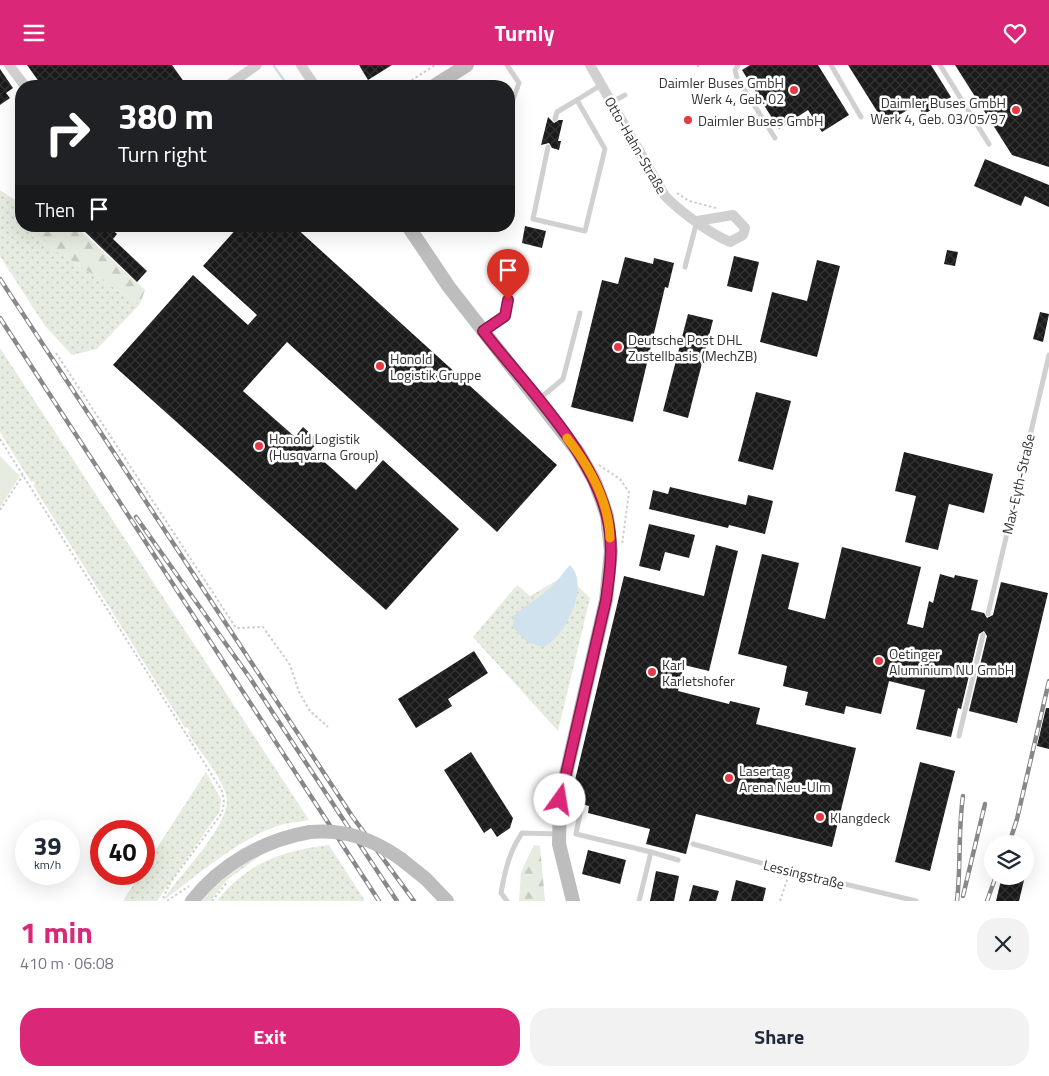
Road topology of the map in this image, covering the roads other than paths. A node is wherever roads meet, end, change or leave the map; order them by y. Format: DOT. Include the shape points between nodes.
graph roads {
  1 [pos="9,65"];
  2 [pos="257,65"];
  3 [pos="301,65"];
  4 [pos="466,65"];
  5 [pos="507,65"];
  6 [pos="590,65"];
  7 [pos="738,65"];
  8 [pos="831,65"];
  9 [pos="940,65"];
  10 [pos="20,80"];
  11 [pos="236,80"];
  12 [pos="311,80"];
  13 [pos="443,80"];
  14 [pos="602,85"];
  15 [pos="515,94"];
  16 [pos="625,95"];
  17 [pos="577,100"];
  18 [pos="612,102"];
  19 [pos="861,117"];
  20 [pos="555,119"];
  21 [pos="776,138"];
  22 [pos="989,145"];
  23 [pos="548,147"];
  24 [pos="697,221"];
  25 [pos="412,232"];
  26 [pos="685,267"];
  27 [pos="512,285"];
  28 [pos="580,313"];
  29 [pos="483,331"];
  30 [pos="1049,355"];
  31 [pos="538,401"];
  32 [pos="988,614"];
  33 [pos="983,635"];
  34 [pos="959,736"];
  35 [pos="581,808"];
  36 [pos="558,834"];
  37 [pos="693,844"];
  38 [pos="651,853"];
  39 [pos="678,860"];
  40 [pos="192,901"];
  41 [pos="447,901"];
  42 [pos="508,901"];
  43 [pos="573,901"];
  44 [pos="639,901"];
  45 [pos="916,901"];
  1 -- 10 [label="street"];
  2 -- 11 [label="street"];
  3 -- 12 [label="street"];
  4 -- 13 [label="street"];
  5 -- 15 [label="lane" via="519,83"];
  6 -- 14 [label="street, Otto-Hahn-Straße"];
  7 -- 21 [label="lane" via="735,70 737,78"];
  8 -- 19 [label="lane"];
  9 -- 22 [label="lane"];
  14 -- 17 [label="lane, Otto-Hahn-Straße"];
  14 -- 18 [label="street, Otto-Hahn-Straße"];
  16 -- 18 [label="lane"];
  17 -- 20 [label="lane, Otto-Hahn-Straße" via="556,111"];
  17 -- 23 [label="lane, Otto-Hahn-Straße" via="605,149 585,231 533,219"];
  18 -- 24 [label="street, Otto-Hahn-Straße" via="665,196"];
  24 -- 24 [label="street, Otto-Hahn-Straße" via="730,242 743,235 745,228 733,215"];
  24 -- 26 [label="lane"];
  25 -- 29 [label="street"];
  27 -- 29 [label="lane" via="505,316"];
  28 -- 31 [label="lane" via="563,379"];
  29 -- 31 [label="street"];
  30 -- 32 [label="lane, Max-Eyth-Straße"];
  31 -- 36 [label="street" via="578,452 594,480 607,516 611,551 606,600 560,800"];
  33 -- 34 [label="lane"];
  35 -- 38 [label="lane" via="576,833"];
  36 -- 42 [label="lane" via="522,833 513,846 504,876 501,893"];
  36 -- 43 [label="street"];
  37 -- 45 [label="lane, Lessingstraße"];
  38 -- 39 [label="lane"];
  38 -- 44 [label="lane"];
  40 -- 41 [label="street, bridge" via="241,858 287,836 336,832 358,836 384,847 426,879"];
}
